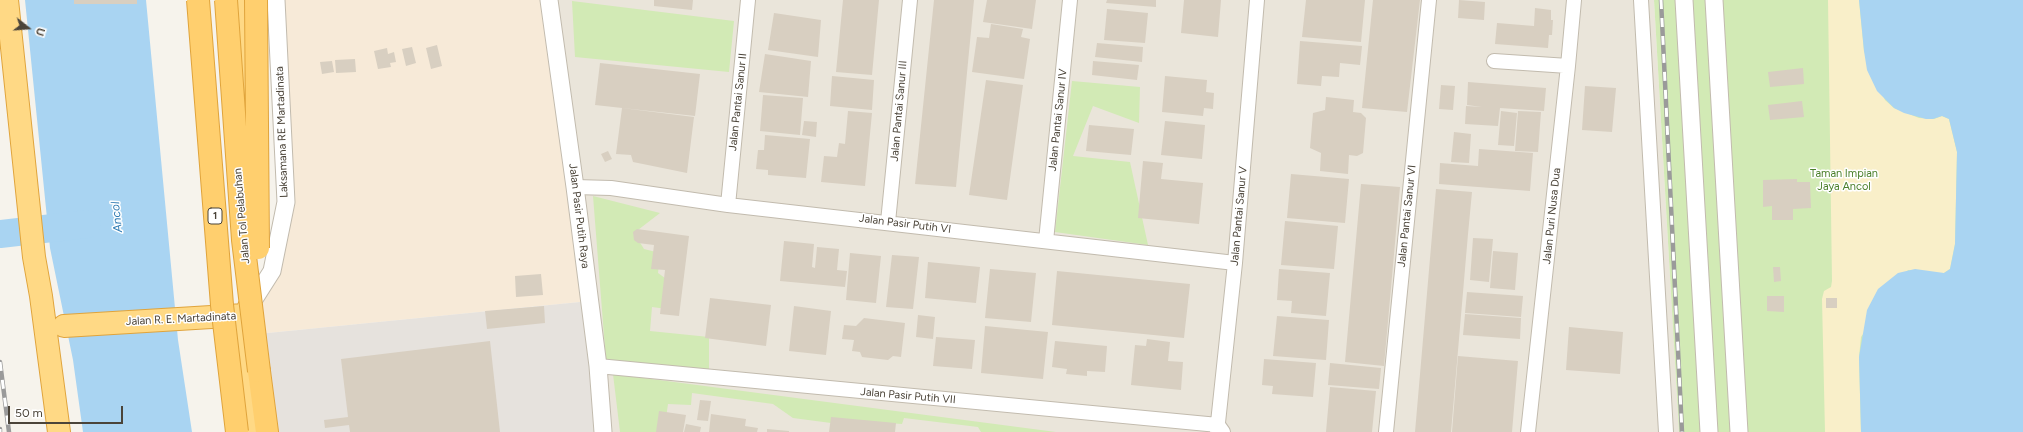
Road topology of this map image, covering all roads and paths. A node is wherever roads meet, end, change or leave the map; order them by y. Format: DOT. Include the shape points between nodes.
graph roads {
  1 [pos="6,0"];
  2 [pos="198,0"];
  3 [pos="226,0"];
  4 [pos="241,0"];
  5 [pos="256,0"];
  6 [pos="276,0"];
  7 [pos="549,0"];
  8 [pos="748,0"];
  9 [pos="910,0"];
  10 [pos="1070,0"];
  11 [pos="1257,0"];
  12 [pos="1428,0"];
  13 [pos="1574,0"];
  14 [pos="1642,0"];
  15 [pos="1684,0"];
  16 [pos="1714,0"];
  17 [pos="1494,61"];
  18 [pos="1568,66"];
  19 [pos="575,187"];
  20 [pos="728,205"];
  21 [pos="888,222"];
  22 [pos="1046,241"];
  23 [pos="1235,263"];
  24 [pos="41,296"];
  25 [pos="247,310"];
  26 [pos="65,326"];
  27 [pos="250,346"];
  28 [pos="598,366"];
  29 [pos="51,370"];
  30 [pos="259,371"];
  31 [pos="1220,430"];
  32 [pos="59,432"];
  33 [pos="238,432"];
  34 [pos="247,432"];
  35 [pos="262,432"];
  36 [pos="267,432"];
  37 [pos="603,432"];
  38 [pos="1386,432"];
  39 [pos="1528,432"];
  40 [pos="1666,432"];
  41 [pos="1709,432"];
  42 [pos="1740,432"];
  1 -- 24 [label="highway" via="34,257"];
  2 -- 33 [label="highway, 1, bridge" via="222,305"];
  3 -- 30 [label="highway, Jalan Tol Pelabuhan, bridge" via="244,240"];
  4 -- 25 [label="highway, Jalan R. E. Martadinata" via="252,277"];
  5 -- 30 [label="highway, bridge"];
  6 -- 25 [label="street, Laksamana RE Martadinata" via="286,202 272,271"];
  7 -- 19 [label="street, Jalan Pasir Putih Raya"];
  8 -- 20 [label="street, Jalan Pantai Sanur II"];
  9 -- 21 [label="street, Jalan Pantai Sanur III"];
  10 -- 22 [label="street, Jalan Pantai Sanur IV"];
  11 -- 23 [label="street, Jalan Pantai Sanur V"];
  12 -- 38 [label="street, Jalan Pantai Sanur VI"];
  13 -- 18 [label="street, Jalan Puri Nusa Dua"];
  14 -- 40 [label="street"];
  15 -- 41 [label="street"];
  16 -- 42 [label="street"];
  17 -- 18 [label="street"];
  18 -- 39 [label="street, Jalan Puri Nusa Dua"];
  19 -- 20 [label="street, Jalan Pasir Putih VI" via="611,188"];
  19 -- 28 [label="street, Jalan Pasir Putih Raya"];
  20 -- 21 [label="street, Jalan Pasir Putih VI"];
  21 -- 22 [label="street, Jalan Pasir Putih VI"];
  22 -- 23 [label="street, Jalan Pasir Putih VI"];
  23 -- 31 [label="street, Jalan Pantai Sanur V"];
  24 -- 26 [label="highway"];
  24 -- 29 [label="highway"];
  25 -- 26 [label="highway, Jalan R. E. Martadinata" via="208,317"];
  25 -- 27 [label="highway"];
  26 -- 29 [label="highway"];
  27 -- 34 [label="highway" via="246,368"];
  27 -- 35 [label="highway"];
  28 -- 31 [label="street, Jalan Pasir Putih VII"];
  28 -- 37 [label="street, Jalan Pasir Putih Raya"];
  29 -- 32 [label="highway"];
  30 -- 36 [label="highway, Jalan Tol Pelabuhan"];
}
